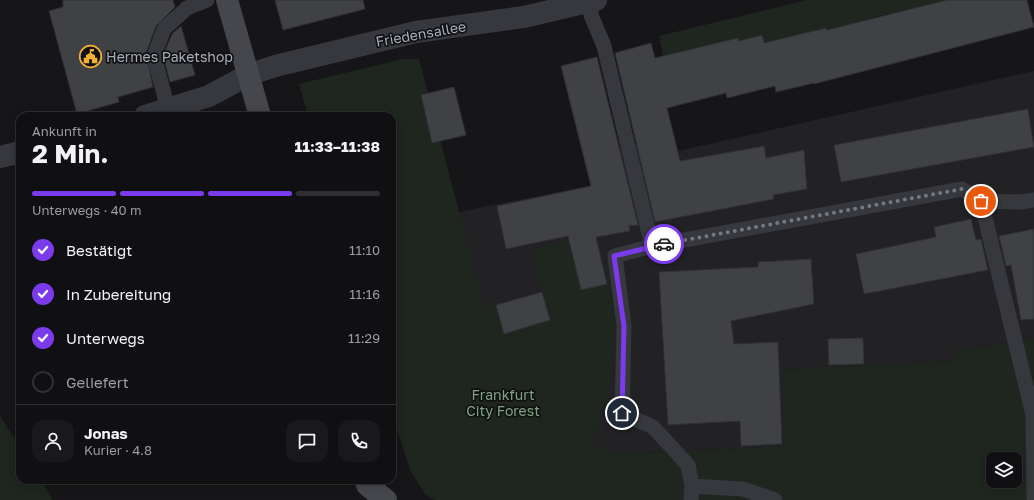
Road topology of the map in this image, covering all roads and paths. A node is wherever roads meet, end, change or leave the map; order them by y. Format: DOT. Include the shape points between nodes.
graph roads {
  1 [pos="207,0"];
  2 [pos="227,0"];
  3 [pos="594,1"];
  4 [pos="569,3"];
  5 [pos="248,75"];
  6 [pos="168,109"];
  7 [pos="158,112"];
  8 [pos="259,112"];
  9 [pos="16,153"];
  10 [pos="0,157"];
  11 [pos="1034,200"];
  12 [pos="981,201"];
  13 [pos="652,246"];
  14 [pos="1034,415"];
  15 [pos="368,488"];
  16 [pos="691,493"];
  17 [pos="386,500"];
  18 [pos="775,500"];
  19 [pos="1034,500"];
  1 -- 6 [label="lane" via="187,8 164,29 154,56"];
  2 -- 5 [label="main road"];
  3 -- 4 [label="street, Friedensallee"];
  3 -- 13 [label="lane" via="591,14 604,46"];
  4 -- 5 [label="street, Friedensallee" via="524,17 416,32 275,66"];
  5 -- 6 [label="street, Friedensallee" via="209,96"];
  5 -- 8 [label="main road"];
  6 -- 7 [label="street, Friedensallee"];
  9 -- 10 [label="street"];
  11 -- 12 [label="lane"];
  12 -- 13 [label="lane" via="962,189"];
  12 -- 14 [label="lane"];
  13 -- 16 [label="lane" via="614,256 624,326 622,413 653,427 688,465"];
  14 -- 19 [label="lane"];
  15 -- 17 [label="main road"];
  16 -- 18 [label="lane" via="743,489"];
}
